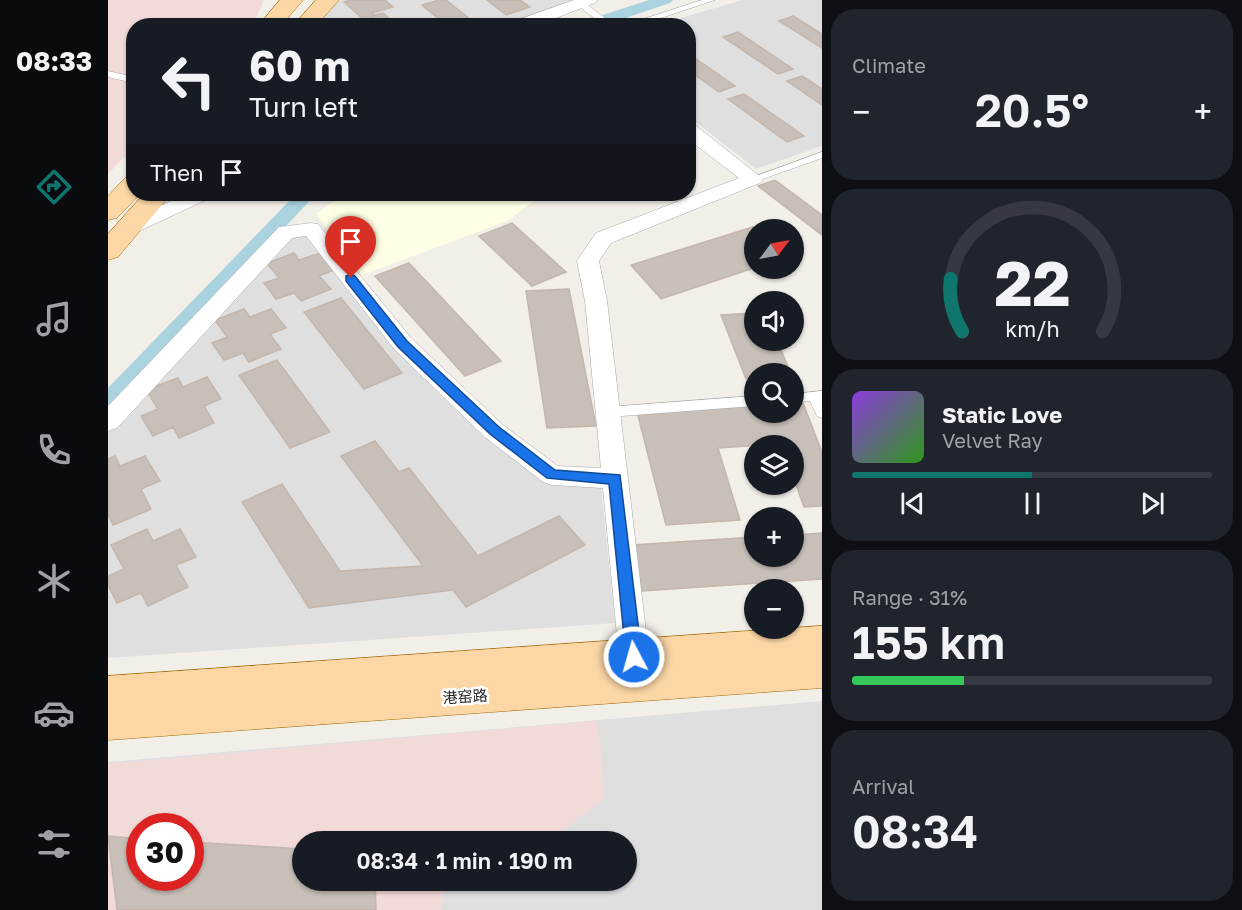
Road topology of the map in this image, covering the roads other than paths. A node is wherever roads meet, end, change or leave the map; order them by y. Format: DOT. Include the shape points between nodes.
graph roads {
  1 [pos="328,0"];
  2 [pos="711,0"];
  3 [pos="585,1"];
  4 [pos="311,18"];
  5 [pos="539,18"];
  6 [pos="603,18"];
  7 [pos="652,18"];
  8 [pos="108,74"];
  9 [pos="126,78"];
  10 [pos="696,135"];
  11 [pos="822,155"];
  12 [pos="753,180"];
  13 [pos="126,201"];
  14 [pos="147,201"];
  15 [pos="180,201"];
  16 [pos="118,220"];
  17 [pos="108,251"];
  18 [pos="818,396"];
  19 [pos="744,402"];
  20 [pos="608,412"];
  21 [pos="822,413"];
  22 [pos="108,422"];
  23 [pos="615,479"];
  24 [pos="822,642"];
  25 [pos="634,657"];
  26 [pos="822,671"];
  27 [pos="108,693"];
  28 [pos="108,722"];
  1 -- 4 [label="main road"];
  2 -- 7 [label="lane"];
  3 -- 5 [label="street"];
  3 -- 6 [label="lane"];
  8 -- 9 [label="lane"];
  10 -- 12 [label="street"];
  11 -- 12 [label="lane"];
  12 -- 20 [label="street" via="603,238 588,261"];
  13 -- 16 [label="main road"];
  14 -- 16 [label="main road"];
  15 -- 16 [label="street"];
  16 -- 17 [label="main road"];
  18 -- 21 [label="lane"];
  19 -- 20 [label="lane"];
  20 -- 23 [label="street"];
  22 -- 23 [label="street" via="286,232 311,229 403,344 494,431 552,475"];
  23 -- 25 [label="street"];
  24 -- 25 [label="main road, 港窑路"];
  25 -- 27 [label="main road, 港窑路"];
  26 -- 28 [label="main road, 港窑路"];
}
